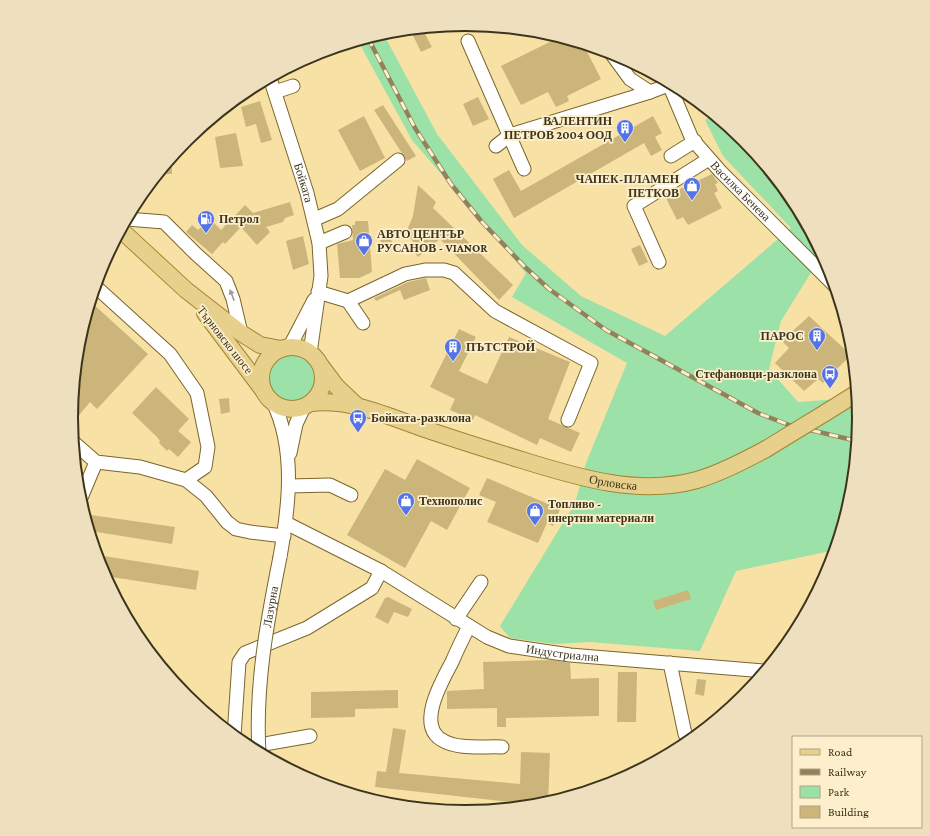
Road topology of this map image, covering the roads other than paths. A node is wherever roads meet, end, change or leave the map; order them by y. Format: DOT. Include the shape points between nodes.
graph roads {
  1 [pos="468,41"];
  2 [pos="618,62"];
  3 [pos="272,83"];
  4 [pos="293,86"];
  5 [pos="663,86"];
  6 [pos="672,91"];
  7 [pos="275,92"];
  8 [pos="650,92"];
  9 [pos="510,135"];
  10 [pos="695,141"];
  11 [pos="496,146"];
  12 [pos="671,156"];
  13 [pos="709,159"];
  14 [pos="398,160"];
  15 [pos="524,169"];
  16 [pos="133,219"];
  17 [pos="314,219"];
  18 [pos="345,232"];
  19 [pos="125,234"];
  20 [pos="319,243"];
  21 [pos="659,262"];
  22 [pos="825,276"];
  23 [pos="186,290"];
  24 [pos="100,291"];
  25 [pos="318,292"];
  26 [pos="348,301"];
  27 [pos="363,323"];
  28 [pos="242,333"];
  29 [pos="285,348"];
  30 [pos="314,357"];
  31 [pos="268,396"];
  32 [pos="851,396"];
  33 [pos="307,405"];
  34 [pos="358,406"];
  35 [pos="568,420"];
  36 [pos="79,448"];
  37 [pos="288,461"];
  38 [pos="96,462"];
  39 [pos="186,480"];
  40 [pos="289,486"];
  41 [pos="84,490"];
  42 [pos="351,495"];
  43 [pos="285,530"];
  44 [pos="381,571"];
  45 [pos="481,582"];
  46 [pos="456,619"];
  47 [pos="468,626"];
  48 [pos="670,663"];
  49 [pos="758,670"];
  50 [pos="234,729"];
  51 [pos="689,734"];
  52 [pos="310,736"];
  53 [pos="258,745"];
  54 [pos="259,746"];
  55 [pos="502,747"];
  1 -- 9 [label="street"];
  2 -- 8 [label="street" via="630,79"];
  3 -- 7 [label="street, Бойката"];
  4 -- 7 [label="street"];
  5 -- 8 [label="street"];
  6 -- 10 [label="street, Василка Бенева"];
  7 -- 17 [label="street, Бойката"];
  8 -- 9 [label="street"];
  9 -- 11 [label="street"];
  9 -- 15 [label="street"];
  10 -- 12 [label="street"];
  10 -- 13 [label="street, Василка Бенева"];
  13 -- 21 [label="street" via="634,206"];
  13 -- 22 [label="street, Василка Бенева"];
  14 -- 17 [label="street" via="338,209"];
  28 -- 16 [label="street, one-way" via="226,281 164,222"];
  17 -- 20 [label="street, Бойката"];
  18 -- 20 [label="street"];
  19 -- 23 [label="main road, Търновско шосе"];
  20 -- 25 [label="street, Бойката" via="321,276"];
  23 -- 28 [label="main road, Търновско шосе"];
  23 -- 31 [label="main road, Търновско шосе" via="228,341"];
  24 -- 39 [label="street" via="170,354 197,393 208,447 205,467"];
  25 -- 26 [label="street"];
  25 -- 29 [label="street, Бойката"];
  25 -- 30 [label="street, Бойката"];
  26 -- 27 [label="street"];
  26 -- 35 [label="street" via="405,274 425,270 454,273 495,311 591,363"];
  28 -- 29 [label="main road, Търновско шосе" via="260,345"];
  29 -- 30 [label="main road" via="296,348"];
  29 -- 31 [label="main road" via="272,355 262,371 261,381"];
  30 -- 33 [label="main road" via="322,374 322,388"];
  30 -- 34 [label="main road, Орловска" via="336,386"];
  31 -- 33 [label="main road" via="288,409"];
  31 -- 37 [label="street, Лазурна" via="282,424"];
  32 -- 34 [label="main road, Орловска, bridge" via="766,449 730,467 697,480 658,485 612,484 575,476"];
  33 -- 34 [label="main road, Орловска" via="332,402"];
  33 -- 37 [label="street, Лазурна" via="296,424"];
  36 -- 38 [label="street"];
  37 -- 40 [label="street, Лазурна"];
  38 -- 39 [label="street" via="140,467"];
  38 -- 41 [label="street"];
  39 -- 43 [label="street" via="206,496 236,529 250,532"];
  40 -- 42 [label="street" via="330,485"];
  40 -- 43 [label="street, Лазурна"];
  43 -- 44 [label="street, Индустриална"];
  43 -- 54 [label="street, Лазурна, bridge" via="260,672"];
  44 -- 46 [label="street, Индустриална"];
  44 -- 50 [label="street" via="372,588 307,628 245,653 239,662"];
  45 -- 46 [label="street"];
  46 -- 47 [label="street, Индустриална"];
  47 -- 48 [label="street, Индустриална" via="509,646 570,655"];
  47 -- 55 [label="street" via="434,697 431,714 433,731 441,740 457,746"];
  48 -- 49 [label="street, Индустриална"];
  48 -- 51 [label="street"];
  52 -- 53 [label="street"];
}
